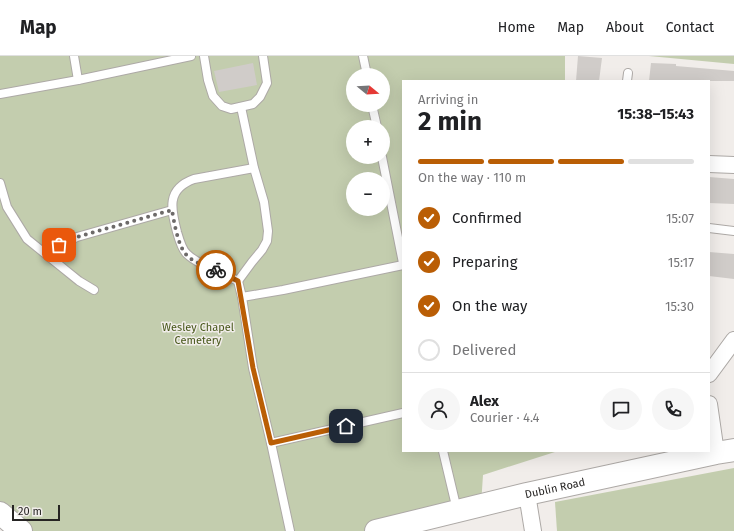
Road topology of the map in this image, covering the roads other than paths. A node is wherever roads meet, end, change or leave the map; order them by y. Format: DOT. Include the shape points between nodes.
graph roads {
  1 [pos="74,56"];
  2 [pos="191,56"];
  3 [pos="204,56"];
  4 [pos="263,56"];
  5 [pos="363,56"];
  6 [pos="173,58"];
  7 [pos="366,68"];
  8 [pos="78,80"];
  9 [pos="0,94"];
  10 [pos="241,107"];
  11 [pos="734,162"];
  12 [pos="383,164"];
  13 [pos="710,164"];
  14 [pos="254,168"];
  15 [pos="0,183"];
  16 [pos="172,210"];
  17 [pos="710,228"];
  18 [pos="734,231"];
  19 [pos="48,255"];
  20 [pos="402,259"];
  21 [pos="402,264"];
  22 [pos="238,281"];
  23 [pos="94,290"];
  24 [pos="242,297"];
  25 [pos="734,340"];
  26 [pos="710,373"];
  27 [pos="710,407"];
  28 [pos="402,413"];
  29 [pos="271,443"];
  30 [pos="725,451"];
  31 [pos="443,452"];
  32 [pos="527,494"];
  33 [pos="457,511"];
  34 [pos="0,513"];
  35 [pos="21,531"];
  36 [pos="290,531"];
  37 [pos="376,531"];
  38 [pos="533,531"];
  1 -- 8 [label="lane"];
  2 -- 6 [label="lane"];
  3 -- 10 [label="lane" via="213,96 222,106 231,109"];
  4 -- 10 [label="lane" via="267,83 253,104"];
  5 -- 7 [label="lane"];
  6 -- 8 [label="lane"];
  8 -- 9 [label="lane"];
  10 -- 14 [label="lane"];
  11 -- 13 [label="street"];
  12 -- 20 [label="lane"];
  14 -- 16 [label="lane" via="185,182 174,194"];
  14 -- 22 [label="lane" via="264,202 268,225 267,241"];
  15 -- 19 [label="lane" via="7,207 27,239"];
  16 -- 19 [label="lane" via="77,237 59,245"];
  16 -- 22 [label="lane" via="185,253 192,259"];
  17 -- 18 [label="lane"];
  19 -- 23 [label="lane"];
  21 -- 24 [label="lane"];
  22 -- 24 [label="lane"];
  24 -- 29 [label="lane" via="253,368"];
  25 -- 26 [label="street"];
  27 -- 30 [label="street"];
  28 -- 29 [label="lane"];
  29 -- 36 [label="lane"];
  30 -- 32 [label="main road, Dublin Road"];
  31 -- 33 [label="lane"];
  32 -- 33 [label="main road, Dublin Road"];
  32 -- 38 [label="street"];
  33 -- 37 [label="main road, Dublin Road"];
  34 -- 35 [label="main road"];
}
